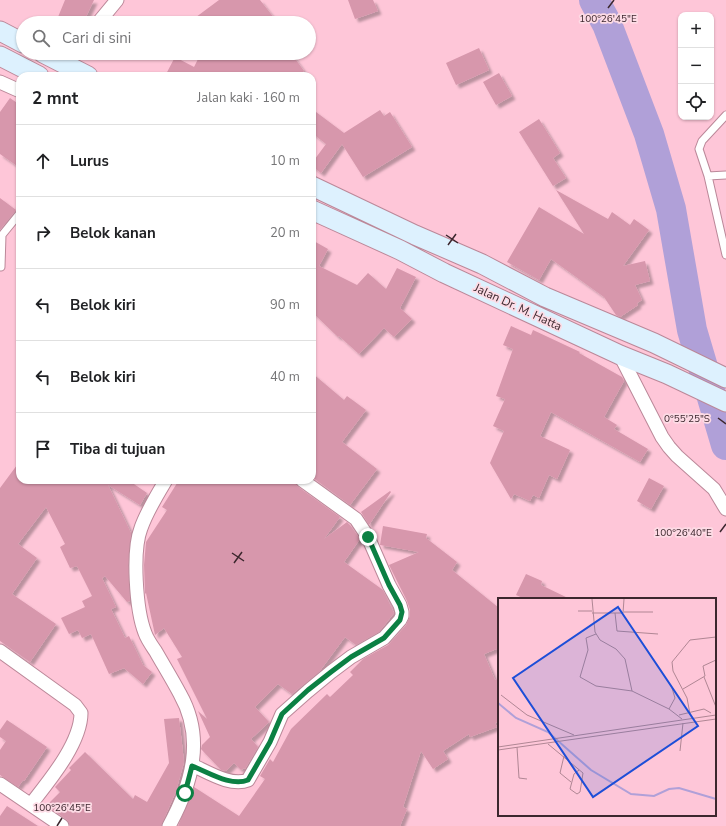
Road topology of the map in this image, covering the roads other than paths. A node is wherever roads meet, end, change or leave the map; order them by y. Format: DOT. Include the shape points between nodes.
graph roads {
  1 [pos="117,0"];
  2 [pos="104,16"];
  3 [pos="0,31"];
  4 [pos="16,39"];
  5 [pos="0,56"];
  6 [pos="71,60"];
  7 [pos="31,72"];
  8 [pos="84,72"];
  9 [pos="1,84"];
  10 [pos="16,90"];
  11 [pos="726,115"];
  12 [pos="726,175"];
  13 [pos="708,176"];
  14 [pos="316,188"];
  15 [pos="316,212"];
  16 [pos="16,218"];
  17 [pos="726,255"];
  18 [pos="1,266"];
  19 [pos="620,355"];
  20 [pos="726,378"];
  21 [pos="726,402"];
  22 [pos="164,484"];
  23 [pos="308,484"];
  24 [pos="726,509"];
  25 [pos="0,651"];
  26 [pos="192,766"];
  27 [pos="0,784"];
  28 [pos="31,804"];
  29 [pos="62,826"];
  30 [pos="169,826"];
  1 -- 2 [label="street"];
  3 -- 4 [label="main road"];
  5 -- 7 [label="main road"];
  6 -- 8 [label="main road"];
  9 -- 10 [label="street"];
  11 -- 13 [label="lane" via="702,141 699,149"];
  12 -- 13 [label="lane"];
  13 -- 17 [label="lane"];
  14 -- 20 [label="main road, Jalan Dr. M. Hatta"];
  15 -- 19 [label="main road, Jalan Dr. M. Hatta"];
  16 -- 18 [label="lane" via="2,235"];
  19 -- 21 [label="main road, Jalan Dr. M. Hatta"];
  19 -- 24 [label="street" via="662,437 669,447 714,489"];
  22 -- 26 [label="street" via="140,529 136,554 137,593 145,633 181,696 191,722 194,741"];
  23 -- 26 [label="street" via="356,519 368,537 400,605 402,616 384,638 351,657 282,714 270,742 248,780 242,783 225,780"];
  25 -- 28 [label="street" via="75,705 81,713 79,731 72,747"];
  26 -- 30 [label="street" via="185,793"];
  27 -- 28 [label="street"];
  28 -- 29 [label="street"];
}
